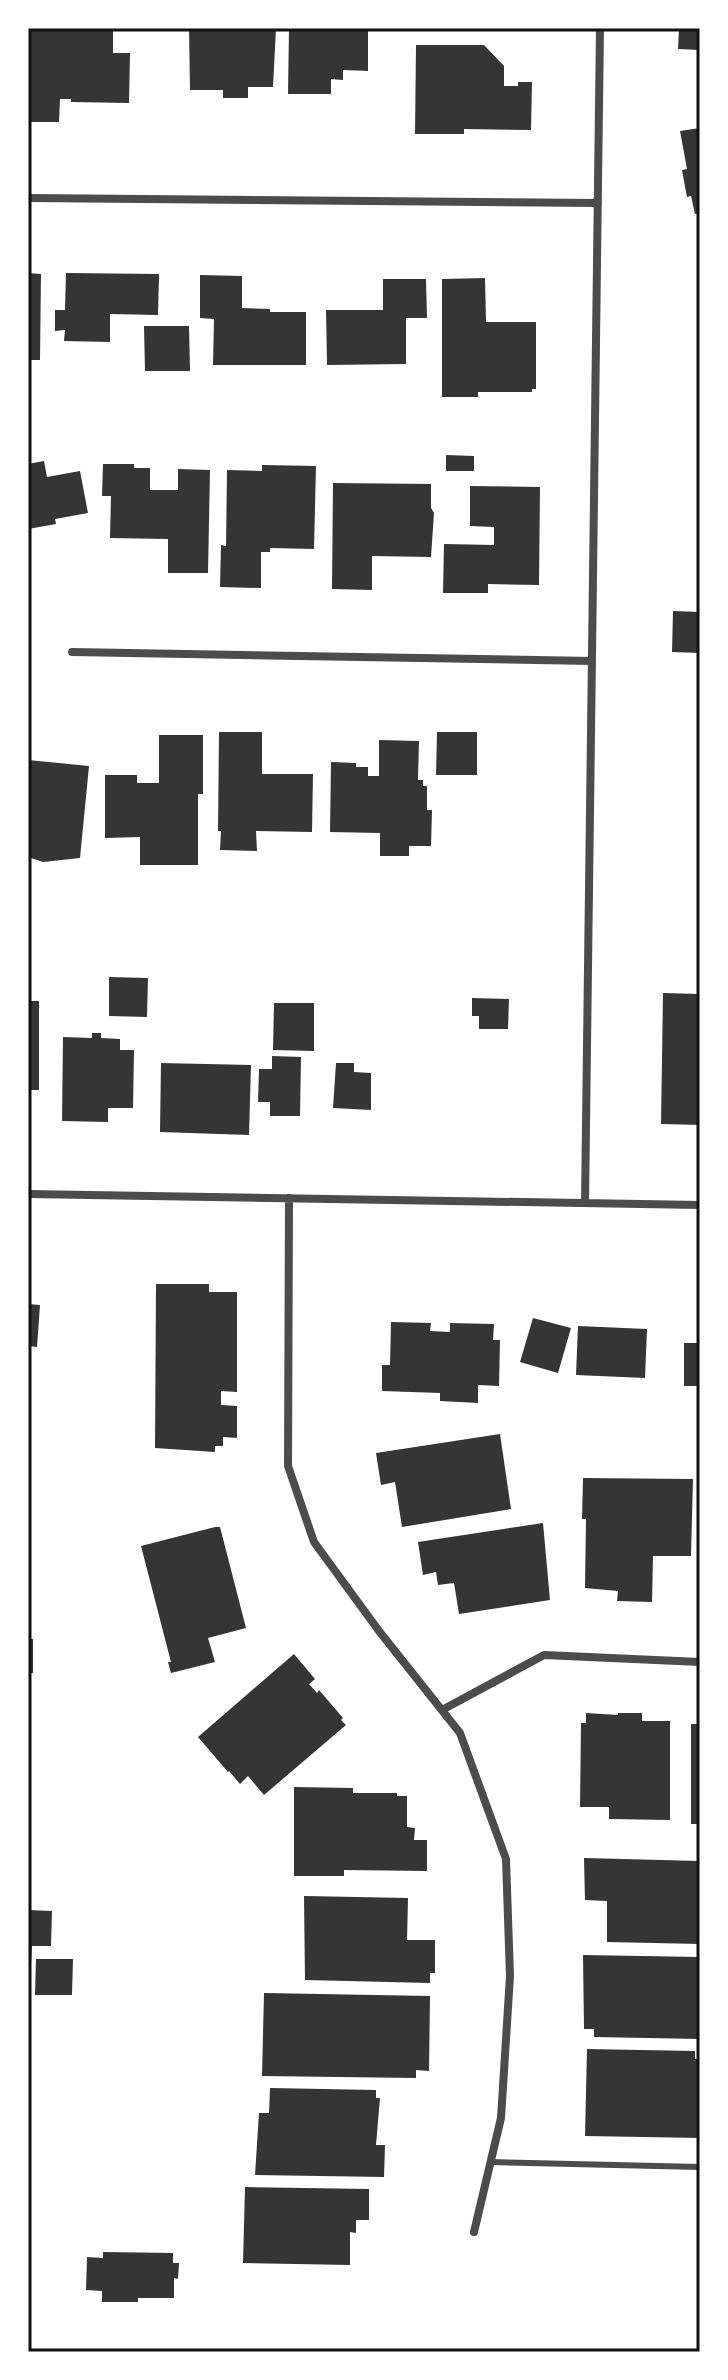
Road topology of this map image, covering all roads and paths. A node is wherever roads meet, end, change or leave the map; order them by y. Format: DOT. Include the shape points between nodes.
graph roads {
  1 [pos="600,28"];
  2 [pos="28,198"];
  3 [pos="598,203"];
  4 [pos="72,652"];
  5 [pos="592,661"];
  6 [pos="28,1194"];
  7 [pos="289,1198"];
  8 [pos="585,1203"];
  9 [pos="700,1205"];
  10 [pos="700,1662"];
  11 [pos="442,1710"];
  12 [pos="491,2162"];
  13 [pos="700,2167"];
  14 [pos="474,2232"];
  1 -- 3 [label="street"];
  2 -- 3 [label="street"];
  3 -- 5 [label="street"];
  4 -- 5 [label="street"];
  5 -- 8 [label="street"];
  6 -- 7 [label="street"];
  7 -- 8 [label="street"];
  7 -- 11 [label="street" via="288,1466 314,1542"];
  8 -- 9 [label="street"];
  10 -- 11 [label="street" via="544,1655"];
  11 -- 12 [label="street" via="460,1733 506,1859 510,1976 501,2118"];
  12 -- 13 [label="lane"];
  12 -- 14 [label="street"];
}
